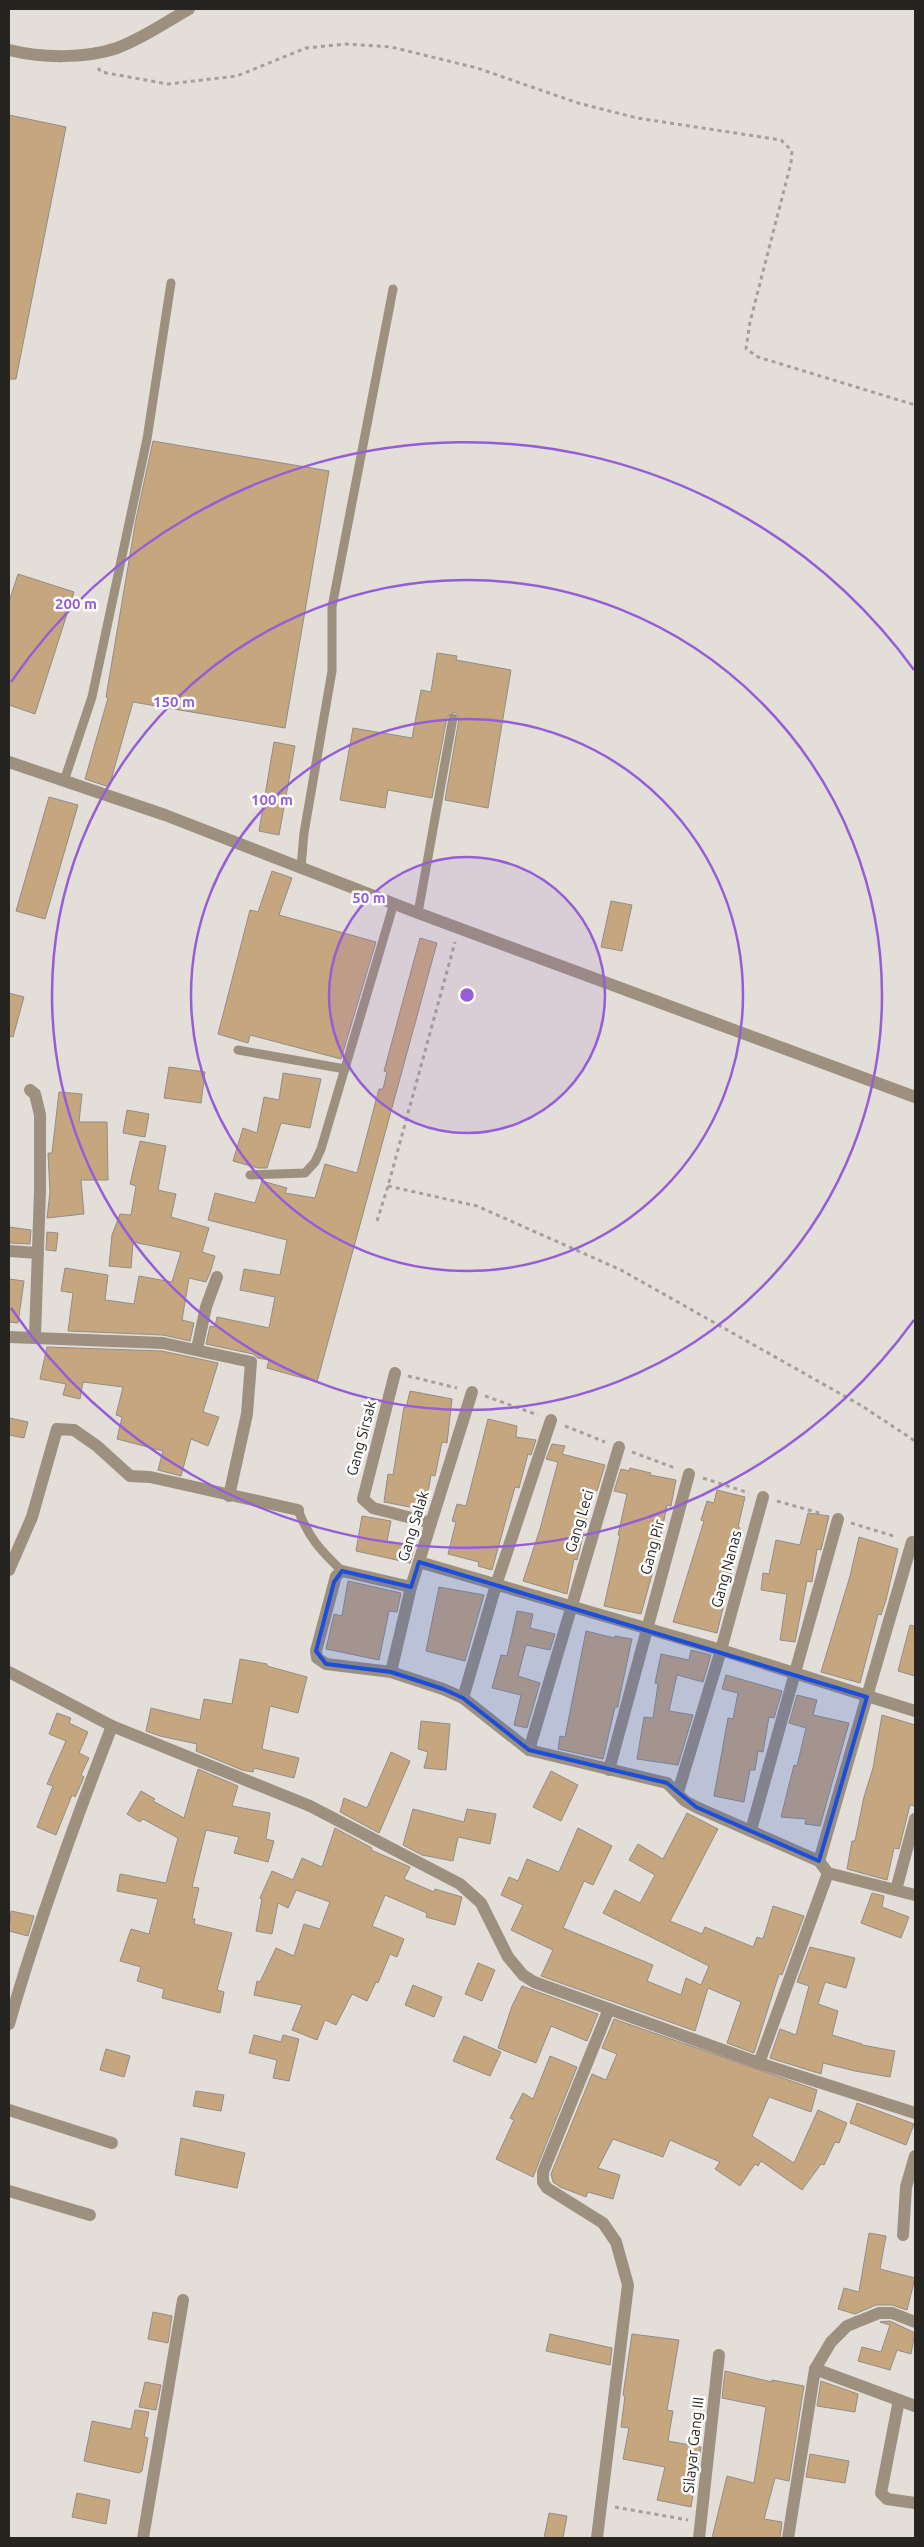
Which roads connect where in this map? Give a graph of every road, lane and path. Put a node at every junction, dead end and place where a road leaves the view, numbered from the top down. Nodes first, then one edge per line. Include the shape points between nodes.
1 (189, 9) edge
2 (9, 50) edge
3 (86, 54) junction
4 (171, 283) dead end
5 (392, 289) dead end
6 (915, 405) edge
7 (453, 718) dead end
8 (9, 762) edge
9 (64, 780) junction
10 (301, 867) junction
11 (394, 903) junction
12 (418, 913) junction
13 (459, 927) junction
14 (238, 1050) dead end
15 (345, 1069) junction
16 (30, 1090) dead end
17 (915, 1097) edge
18 (250, 1174) dead end
19 (388, 1186) junction
20 (377, 1221) dead end
21 (9, 1251) edge
22 (38, 1253) junction
23 (218, 1276) dead end
24 (35, 1336) junction
25 (9, 1337) edge
26 (198, 1349) junction
27 (395, 1373) dead end
28 (472, 1392) dead end
29 (551, 1420) dead end
30 (915, 1440) edge
31 (619, 1447) dead end
32 (689, 1474) dead end
33 (229, 1496) junction
34 (763, 1497) dead end
35 (298, 1510) joint
36 (838, 1519) joint
37 (431, 1523) junction
38 (912, 1542) joint
39 (419, 1562) junction
40 (9, 1570) edge
41 (342, 1571) junction
42 (496, 1585) junction
43 (410, 1586) junction
44 (570, 1605) junction
45 (646, 1629) junction
46 (721, 1650) junction
47 (9, 1672) edge
48 (391, 1672) junction
49 (795, 1674) junction
50 (464, 1698) junction
51 (867, 1698) junction
52 (915, 1711) edge
53 (112, 1726) junction
54 (529, 1750) junction
55 (609, 1770) junction
56 (678, 1792) junction
57 (915, 1819) edge
58 (751, 1830) junction
59 (818, 1861) junction
60 (828, 1873) junction
61 (896, 1890) junction
62 (915, 1895) edge
63 (609, 2009) junction
64 (9, 2024) edge
65 (759, 2063) junction
66 (9, 2110) edge
67 (915, 2113) edge
68 (112, 2143) dead end
69 (915, 2156) edge
70 (9, 2191) edge
71 (90, 2215) dead end
72 (904, 2235) dead end
73 (183, 2300) dead end
74 (915, 2322) edge
75 (719, 2355) dead end
76 (815, 2369) junction
77 (900, 2400) junction
78 (915, 2406) edge
79 (915, 2503) edge
80 (600, 2504) junction
81 (701, 2521) junction
82 (143, 2538) edge
83 (596, 2538) edge
84 (699, 2538) edge
85 (788, 2538) edge

1 - 3 street via 117,48
2 - 3 street via 26,54
3 - 6 path via 101,72 168,84 237,76 306,48 346,44 391,47 477,68 578,103 638,118 781,140 792,151 791,163 746,349 758,357
4 - 9 lane via 147,439 96,678
5 - 10 lane via 332,607 332,671
7 - 12 lane
8 - 9 street
9 - 10 street
10 - 11 street
11 - 12 street
11 - 15 lane
12 - 13 street
13 - 17 street
13 - 19 path
14 - 15 lane
15 - 18 lane via 315,1162 305,1173
16 - 22 street via 35,1094 40,1115
19 - 20 path
19 - 30 path via 477,1206 621,1270 862,1406
21 - 22 street
22 - 24 street
23 - 26 street via 206,1307
24 - 25 street
24 - 26 street via 163,1343
26 - 33 street via 251,1362 247,1414
27 - 37 street, Gang Sirsak via 363,1499 373,1508
28 - 37 street, Gang Salak
29 - 42 street
31 - 44 street, Gang Leci
32 - 45 street, Gang Pir
33 - 35 street
33 - 40 street via 150,1477 130,1476 74,1430 57,1429 32,1517
34 - 46 street, Gang Nanas
35 - 41 lane via 307,1533
36 - 38 path
36 - 49 street
37 - 39 street, Gang Salak
38 - 51 street
39 - 42 street
39 - 43 street, Gang Salak
41 - 43 street
41 - 48 street via 334,1582 316,1651 317,1658 326,1664
42 - 44 street
42 - 50 street
43 - 48 street, Gang Salak
44 - 45 street
44 - 54 street, Gang Leci
45 - 46 street
45 - 55 street, Gang Pir
46 - 49 street
46 - 56 street, Gang Nanas
47 - 53 street
48 - 50 street via 416,1678
49 - 51 street
49 - 58 street
50 - 54 street
51 - 52 street
51 - 59 street
53 - 63 street via 310,1806 460,1884 481,1903 508,1958 523,1975
53 - 64 street via 66,1844
54 - 55 street
55 - 56 street via 667,1782
56 - 58 street via 696,1807
57 - 61 street
58 - 59 street
59 - 60 street
60 - 61 street
60 - 65 street
61 - 62 street
63 - 65 street
63 - 80 street via 543,2172 547,2188 603,2223 616,2242 628,2285
65 - 67 street
66 - 68 street
69 - 72 street via 906,2187
70 - 71 street
73 - 82 street
74 - 76 street via 892,2313 879,2314 847,2326 831,2342
75 - 81 street, Silayar Gang III
76 - 77 street
76 - 85 street
77 - 78 street
77 - 79 street via 881,2493 887,2499
80 - 81 path
80 - 83 street
81 - 84 street, Silayar Gang III

